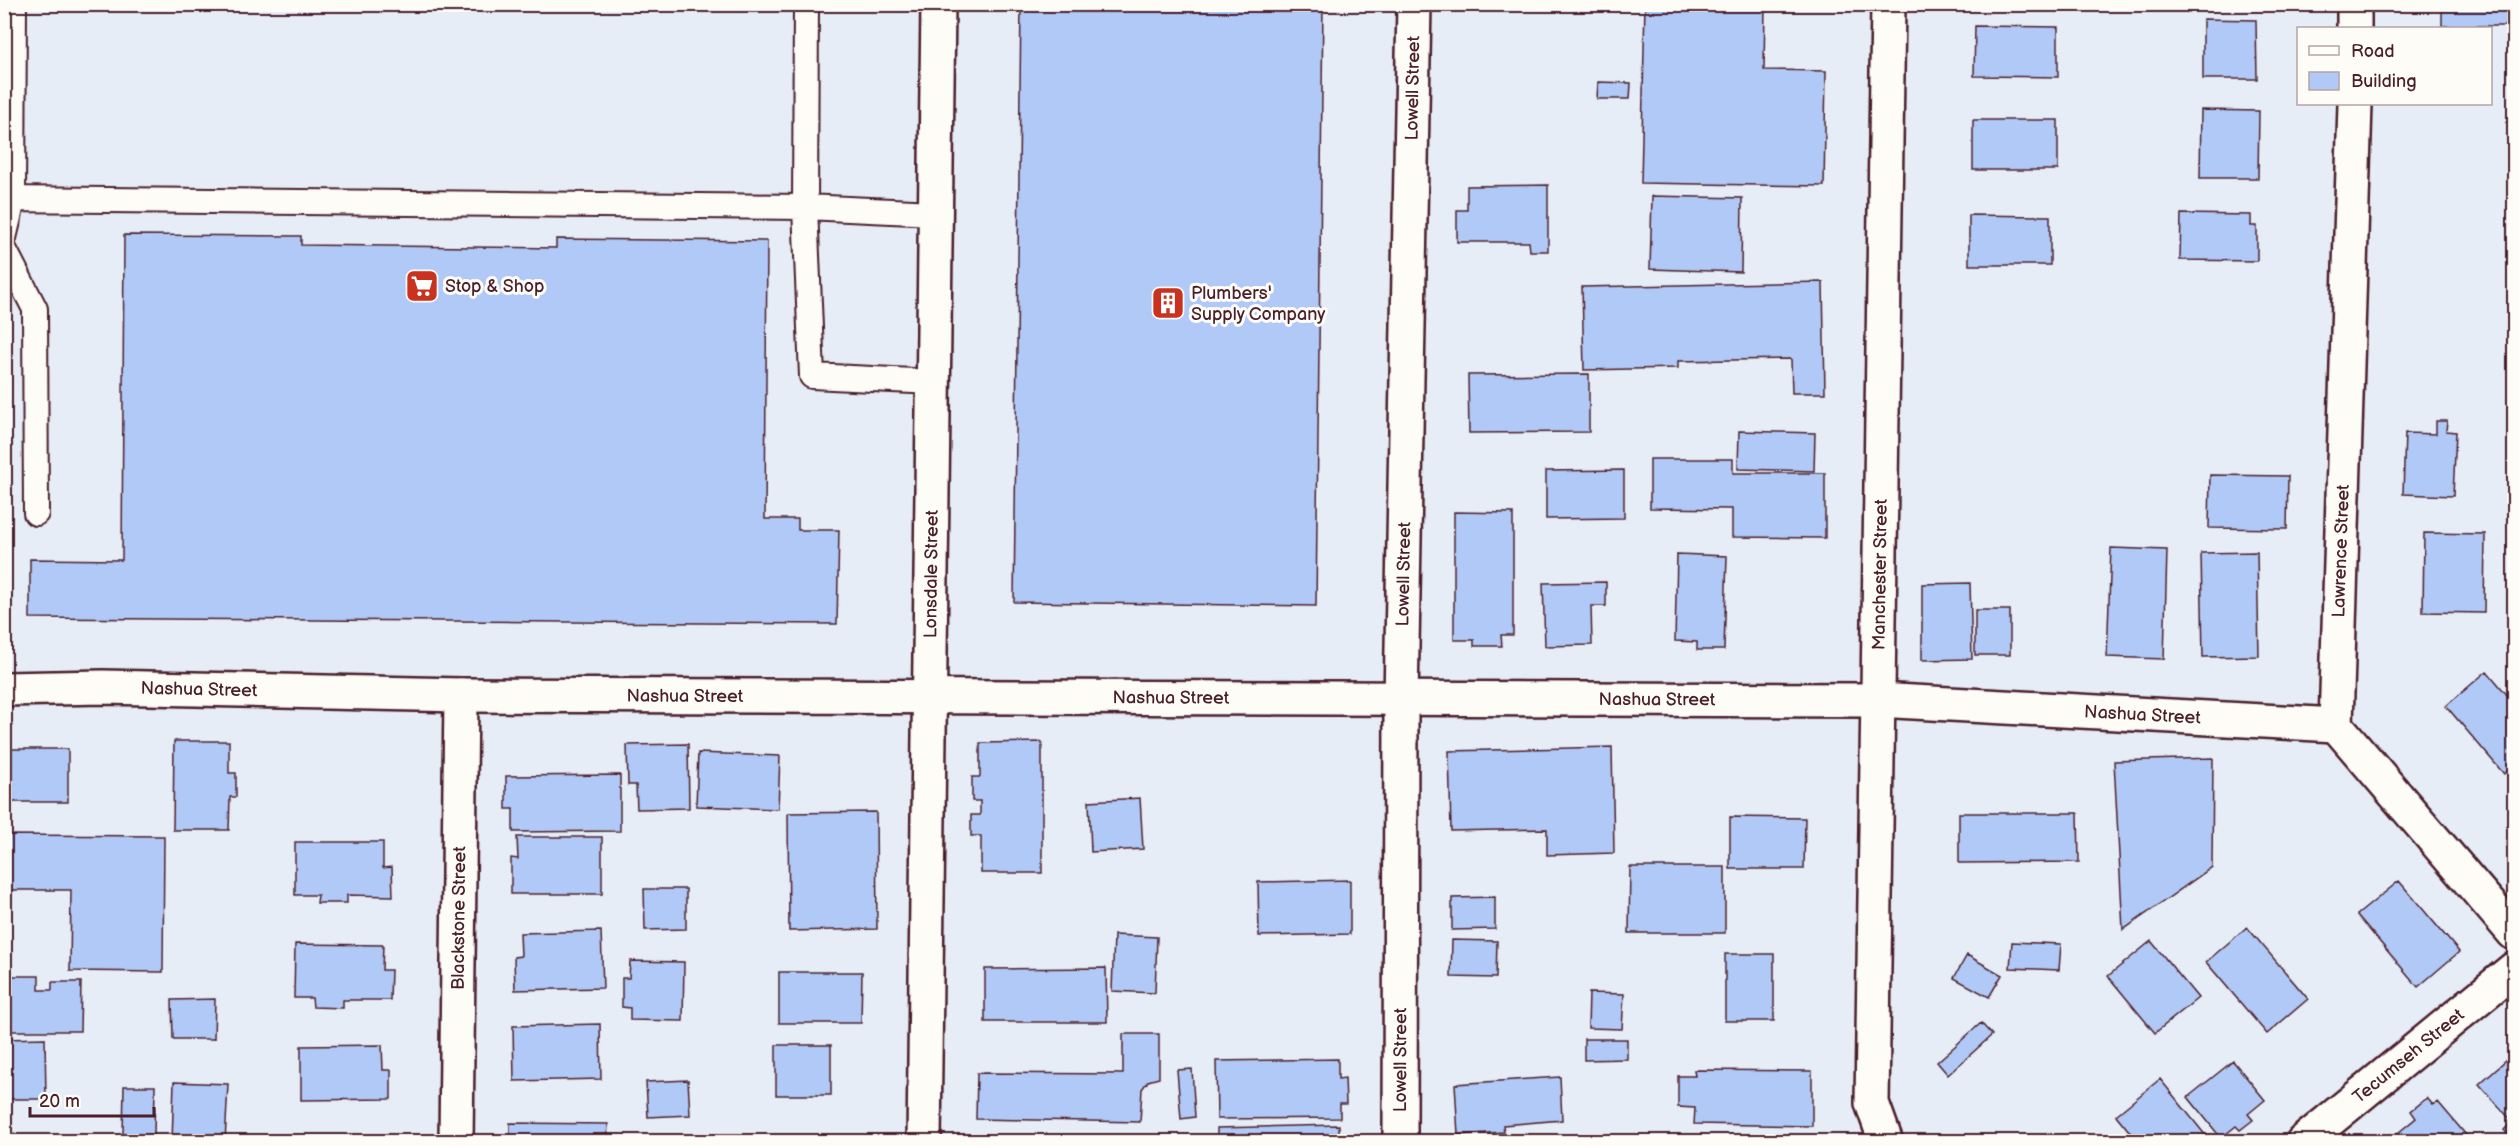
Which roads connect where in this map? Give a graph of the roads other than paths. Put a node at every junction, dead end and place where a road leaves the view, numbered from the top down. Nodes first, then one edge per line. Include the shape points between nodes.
1 (14, 4) edge
2 (806, 4) edge
3 (938, 4) edge
4 (1414, 4) edge
5 (1888, 4) edge
6 (2354, 4) edge
7 (2355, 27) edge
8 (2355, 105) edge
9 (9, 200) edge
10 (805, 207) junction
11 (935, 213) junction
12 (4, 238) edge
13 (4, 249) edge
14 (933, 382) junction
15 (36, 513) dead end
16 (4, 689) edge
17 (460, 695) junction
18 (929, 698) junction
19 (1401, 699) junction
20 (1877, 700) junction
21 (2336, 725) junction
22 (2514, 933) edge
23 (2514, 969) edge
24 (456, 1142) edge
25 (924, 1142) edge
26 (1400, 1142) edge
27 (1887, 1142) edge
28 (2303, 1142) edge

1 - 9 lane
2 - 10 lane
3 - 11 street, Lonsdale Street
4 - 19 street, Lowell Street
5 - 20 street, Manchester Street
6 - 7 street
8 - 21 street, Lawrence Street
9 - 10 lane
9 - 12 lane
10 - 11 lane
10 - 14 lane via 812,376
11 - 14 street, Lonsdale Street
13 - 15 lane via 36,309
14 - 18 street, Lonsdale Street
16 - 17 street, Nashua Street via 103,687
17 - 18 street, Nashua Street
17 - 24 street, Blackstone Street
18 - 19 street, Nashua Street
18 - 25 street, Lonsdale Street
19 - 20 street, Nashua Street
19 - 26 street, Lowell Street
20 - 21 street, Nashua Street
20 - 27 street, Manchester Street via 1872,1103
21 - 22 street
23 - 28 street, Tecumseh Street

